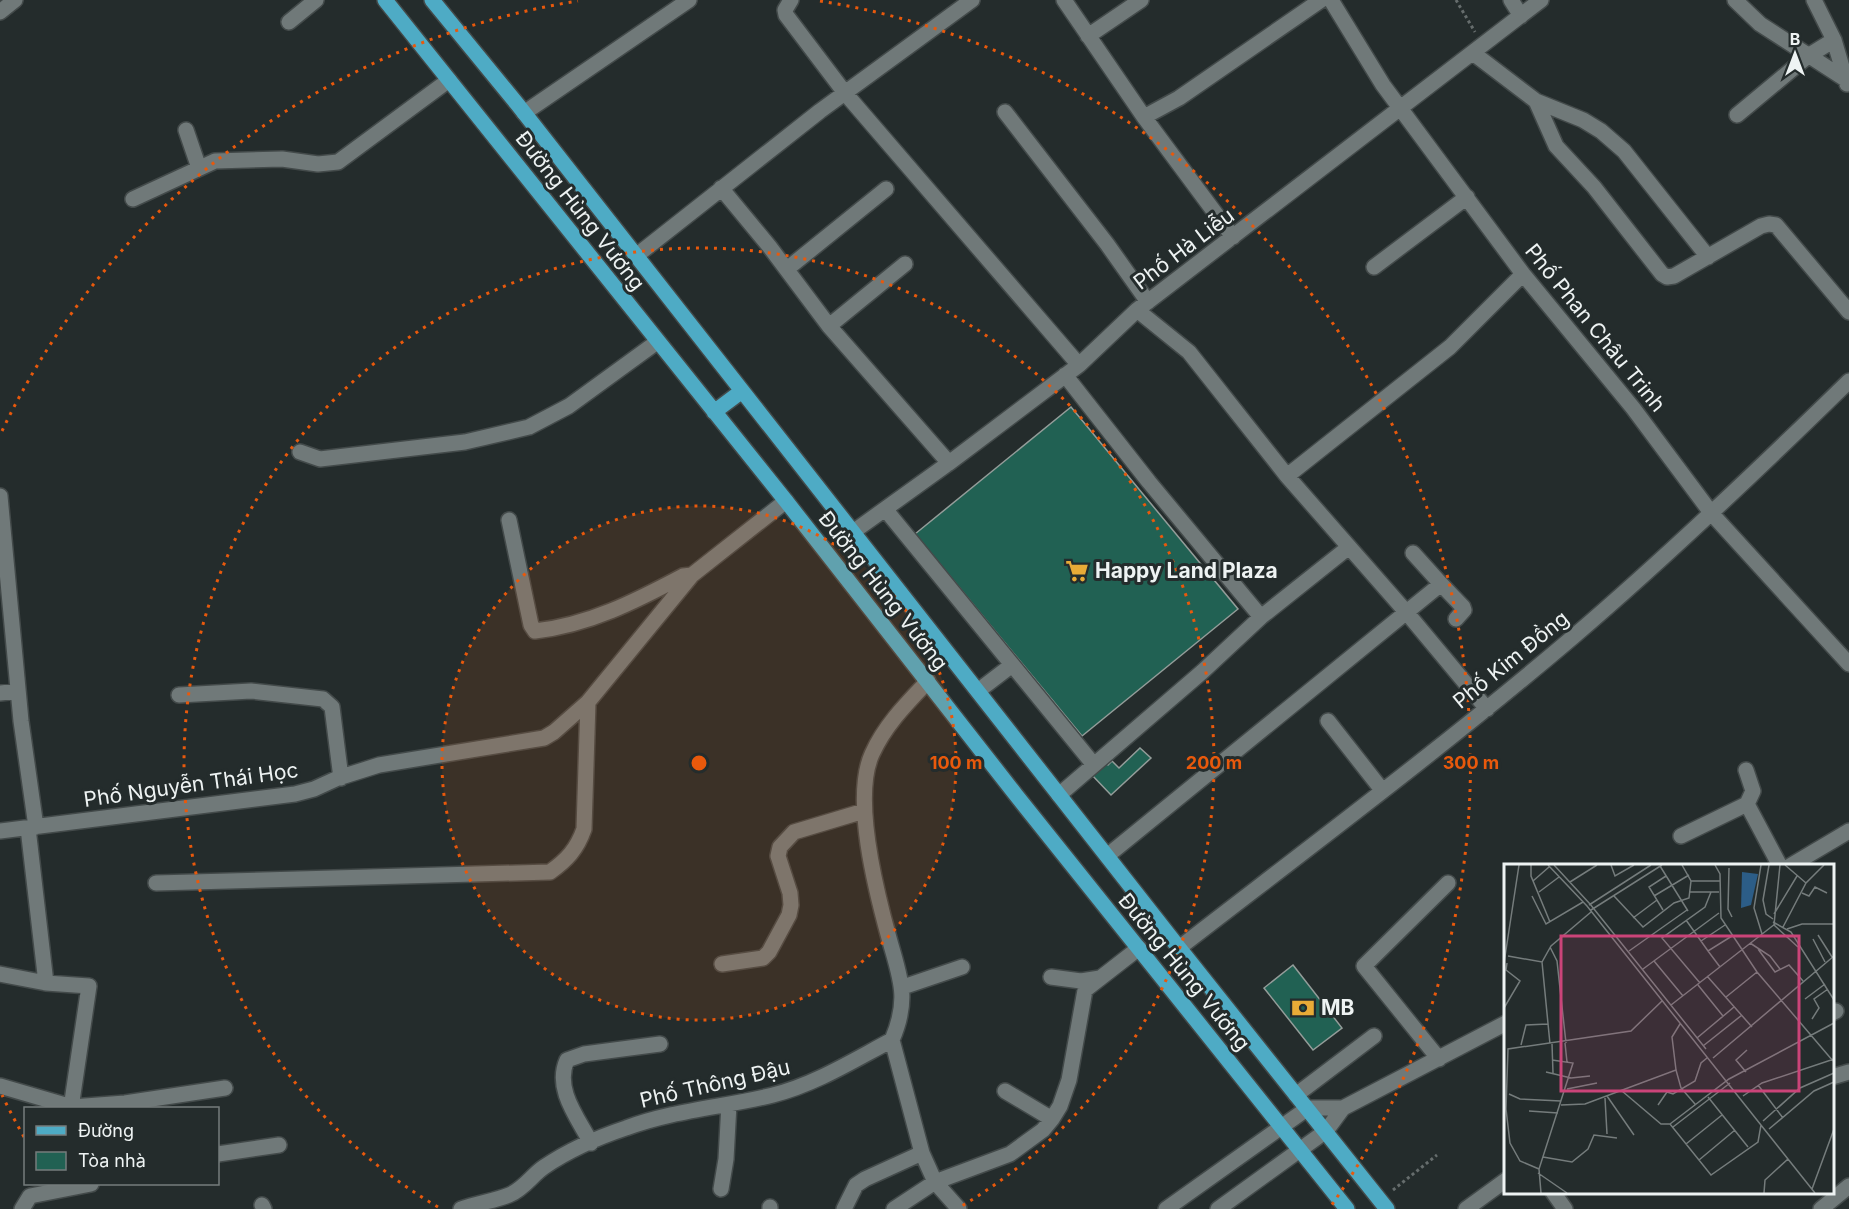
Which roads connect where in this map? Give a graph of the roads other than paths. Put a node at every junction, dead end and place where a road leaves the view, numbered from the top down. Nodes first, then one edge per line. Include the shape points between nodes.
1 (15, 0) edge
2 (316, 0) edge
3 (385, 0) edge
4 (432, 0) edge
5 (689, 0) edge
6 (791, 0) edge
7 (972, 0) edge
8 (1064, 0) edge
9 (1141, 0) edge
10 (1321, 0) edge
11 (1331, 0) edge
12 (1511, 0) edge
13 (1541, 0) edge
14 (1735, 0) edge
15 (1814, 0) edge
16 (0, 12) edge
17 (1521, 16) junction
18 (289, 22) dead end
19 (1088, 36) junction
20 (1834, 39) junction
21 (1478, 49) junction
22 (1808, 56) junction
23 (449, 80) junction
24 (1847, 83) edge
25 (846, 93) junction
26 (1536, 101) junction
27 (1401, 109) junction
28 (1005, 112) dead end
29 (524, 113) junction
30 (1737, 115) dead end
31 (1144, 117) junction
32 (186, 130) dead end
33 (199, 168) junction
34 (721, 188) junction
35 (886, 189) dead end
36 (1467, 197) junction
37 (133, 199) dead end
38 (1233, 237) junction
39 (636, 256) junction
40 (1708, 257) junction
41 (905, 264) dead end
42 (1374, 267) dead end
43 (787, 269) junction
44 (1523, 274) junction
45 (1143, 306) junction
46 (1849, 312) edge
47 (829, 326) junction
48 (657, 342) junction
49 (1079, 365) junction
50 (1065, 375) junction
51 (1849, 381) edge
52 (742, 391) junction
53 (714, 412) junction
54 (300, 452) dead end
55 (949, 463) junction
56 (1287, 476) junction
57 (0, 496) edge
58 (786, 501) junction
59 (885, 508) junction
60 (1712, 514) junction
61 (509, 520) dead end
62 (853, 532) junction
63 (2, 533) edge
64 (1349, 547) junction
65 (1413, 553) dead end
66 (692, 576) junction
67 (1441, 584) junction
68 (1407, 613) junction
69 (1262, 617) junction
70 (1456, 619) dead end
71 (1849, 664) edge
72 (1012, 665) junction
73 (928, 681) junction
74 (18, 691) junction
75 (978, 692) junction
76 (0, 693) edge
77 (179, 695) dead end
78 (588, 702) junction
79 (1487, 709) junction
80 (1328, 721) dead end
81 (1094, 765) junction
82 (1746, 770) dead end
83 (341, 777) junction
84 (1382, 790) junction
85 (1059, 795) junction
86 (1747, 804) junction
87 (864, 811) junction
88 (32, 828) junction
89 (0, 831) edge
90 (1849, 831) edge
91 (1681, 836) dead end
92 (1107, 856) junction
93 (1779, 864) edge
94 (1793, 864) edge
95 (156, 883) dead end
96 (1448, 883) dead end
97 (1139, 948) junction
98 (1179, 948) junction
99 (722, 964) dead end
100 (962, 967) dead end
101 (0, 974) edge
102 (1051, 977) dead end
103 (1103, 977) junction
104 (46, 983) junction
105 (903, 987) junction
106 (1504, 1024) edge
107 (1374, 1036) dead end
108 (892, 1040) junction
109 (660, 1044) dead end
110 (1439, 1059) junction
111 (1849, 1072) edge
112 (1834, 1077) edge
113 (0, 1086) edge
114 (225, 1088) dead end
115 (1005, 1091) dead end
116 (1296, 1095) junction
117 (729, 1104) junction
118 (69, 1107) edge
119 (72, 1107) edge
120 (85, 1107) edge
121 (1308, 1108) junction
122 (1343, 1108) junction
123 (1052, 1119) junction
124 (1280, 1126) junction
125 (1326, 1131) junction
126 (591, 1143) junction
127 (279, 1145) dead end
128 (1300, 1150) junction
129 (922, 1153) junction
130 (219, 1155) edge
131 (1504, 1181) edge
132 (935, 1182) junction
133 (80, 1185) edge
134 (1849, 1186) edge
135 (46, 1188) edge
136 (721, 1189) dead end
137 (1554, 1194) edge
138 (1383, 1205) edge
139 (469, 1208) edge
140 (22, 1209) edge
141 (844, 1209) edge
142 (894, 1209) edge
143 (959, 1209) edge
144 (1166, 1209) edge
145 (1218, 1209) edge
146 (1347, 1209) edge
147 (1466, 1209) edge
148 (1565, 1209) edge
149 (1821, 1209) edge

1 - 16 street
2 - 18 street
3 - 23 main road, Đường Hùng Vương
4 - 29 main road, Đường Hùng Vương
5 - 29 street
6 - 25 street via 786,15
7 - 25 street
8 - 19 street
9 - 19 street
10 - 31 street via 1179,98
11 - 27 street, Phố Phan Châu Trinh
12 - 17 street
13 - 17 street, Phố Hà Liễu
14 - 22 street via 1760,24
15 - 20 street
17 - 21 street, Phố Hà Liễu
19 - 31 street
20 - 22 street
20 - 24 street
21 - 26 street
21 - 27 street, Phố Hà Liễu
22 - 24 street
22 - 30 street
23 - 33 street via 338,162 238,160 215,161
23 - 48 main road, Đường Hùng Vương
25 - 34 street
25 - 49 street
26 - 40 street via 1583,120 1624,151
26 - 40 street via 1556,146 1594,187 1662,274 1674,276
27 - 36 street, Phố Phan Châu Trinh
27 - 38 street, Phố Hà Liễu
28 - 45 street via 1107,244
29 - 39 main road, Đường Hùng Vương
31 - 38 street
32 - 33 street
33 - 37 street
34 - 39 street
34 - 43 street
35 - 43 street
36 - 42 street
36 - 44 street, Phố Phan Châu Trinh
38 - 45 street, Phố Hà Liễu
39 - 52 main road, Đường Hùng Vương
40 - 46 street via 1761,226 1776,225
41 - 47 street
43 - 47 street
44 - 56 street via 1450,347
44 - 60 street, Phố Phan Châu Trinh via 1633,408
45 - 49 street, Phố Hà Liễu
45 - 56 street via 1189,352
47 - 55 street
48 - 53 main road, Đường Hùng Vương
48 - 54 street via 569,406 529,427 465,442 320,459
49 - 50 street, Phố Hà Liễu
50 - 55 street, Phố Hà Liễu
50 - 69 street
51 - 60 street, Phố Kim Đồng
52 - 53 main road
52 - 62 main road, Đường Hùng Vương
53 - 58 main road, Đường Hùng Vương
55 - 59 street, Phố Hà Liễu
56 - 64 street
57 - 63 street
58 - 66 street, Phố Nguyễn Thái Học
58 - 73 main road, Đường Hùng Vương
59 - 62 street, Phố Hà Liễu
59 - 72 street
60 - 71 street, Phố Phan Châu Trinh
60 - 79 street, Phố Kim Đồng
61 - 66 street via 535,631 562,628 627,605 683,576
62 - 75 main road, Đường Hùng Vương
63 - 74 street
64 - 68 street
64 - 69 street
65 - 67 street
66 - 78 street, Phố Nguyễn Thái Học
67 - 68 street
67 - 70 street via 1463,607
68 - 79 street
68 - 92 street
69 - 81 street
72 - 75 street
72 - 81 street
73 - 87 street via 886,729 872,754 864,783
73 - 97 main road, Đường Hùng Vương
74 - 76 street
74 - 88 street
75 - 85 main road, Đường Hùng Vương
77 - 83 street via 251,691 323,699 332,707
78 - 83 street, Phố Nguyễn Thái Học via 543,738 379,765
78 - 95 street via 584,828 572,853 550,872
79 - 84 street, Phố Kim Đồng
80 - 84 street
81 - 85 street
82 - 86 street via 1753,791
83 - 88 street, Phố Nguyễn Thái Học via 295,794
84 - 98 street, Phố Kim Đồng
85 - 92 main road, Đường Hùng Vương
86 - 91 street
86 - 93 street
87 - 99 street via 794,832 780,847 778,856 790,893 789,915 763,958
87 - 105 street via 877,886
88 - 89 street, Phố Nguyễn Thái Học
88 - 104 street
90 - 94 street
92 - 98 main road, Đường Hùng Vương
96 - 110 street via 1364,966
97 - 103 street
97 - 124 main road, Đường Hùng Vương
98 - 116 main road, Đường Hùng Vương
100 - 105 street
101 - 104 street
102 - 103 street via 1081,981
103 - 123 street via 1085,990 1069,1080
104 - 119 street via 89,986
105 - 108 street via 902,1013
106 - 110 street
107 - 116 street
108 - 117 street, Phố Thông Đậu via 804,1085
108 - 129 street
109 - 126 street via 584,1054 567,1060 563,1069 565,1094
110 - 122 street
111 - 112 street
113 - 118 street
114 - 120 street
115 - 123 street
116 - 121 main road, Đường Hùng Vương
117 - 126 street, Phố Thông Đậu via 629,1126
117 - 136 street
121 - 122 street
121 - 124 street
121 - 125 main road, Đường Hùng Vương
122 - 125 street
123 - 132 street via 1010,1155
124 - 128 main road, Đường Hùng Vương
124 - 144 street
125 - 128 street
125 - 138 main road, Đường Hùng Vương
126 - 139 street, Phố Thông Đậu via 546,1165 510,1195
127 - 130 street
128 - 145 street
128 - 146 main road, Đường Hùng Vương
129 - 132 street
129 - 141 street via 856,1185
131 - 147 street
132 - 142 street
132 - 143 street
133 - 135 street
134 - 149 street
135 - 140 street via 30,1196
137 - 148 street

